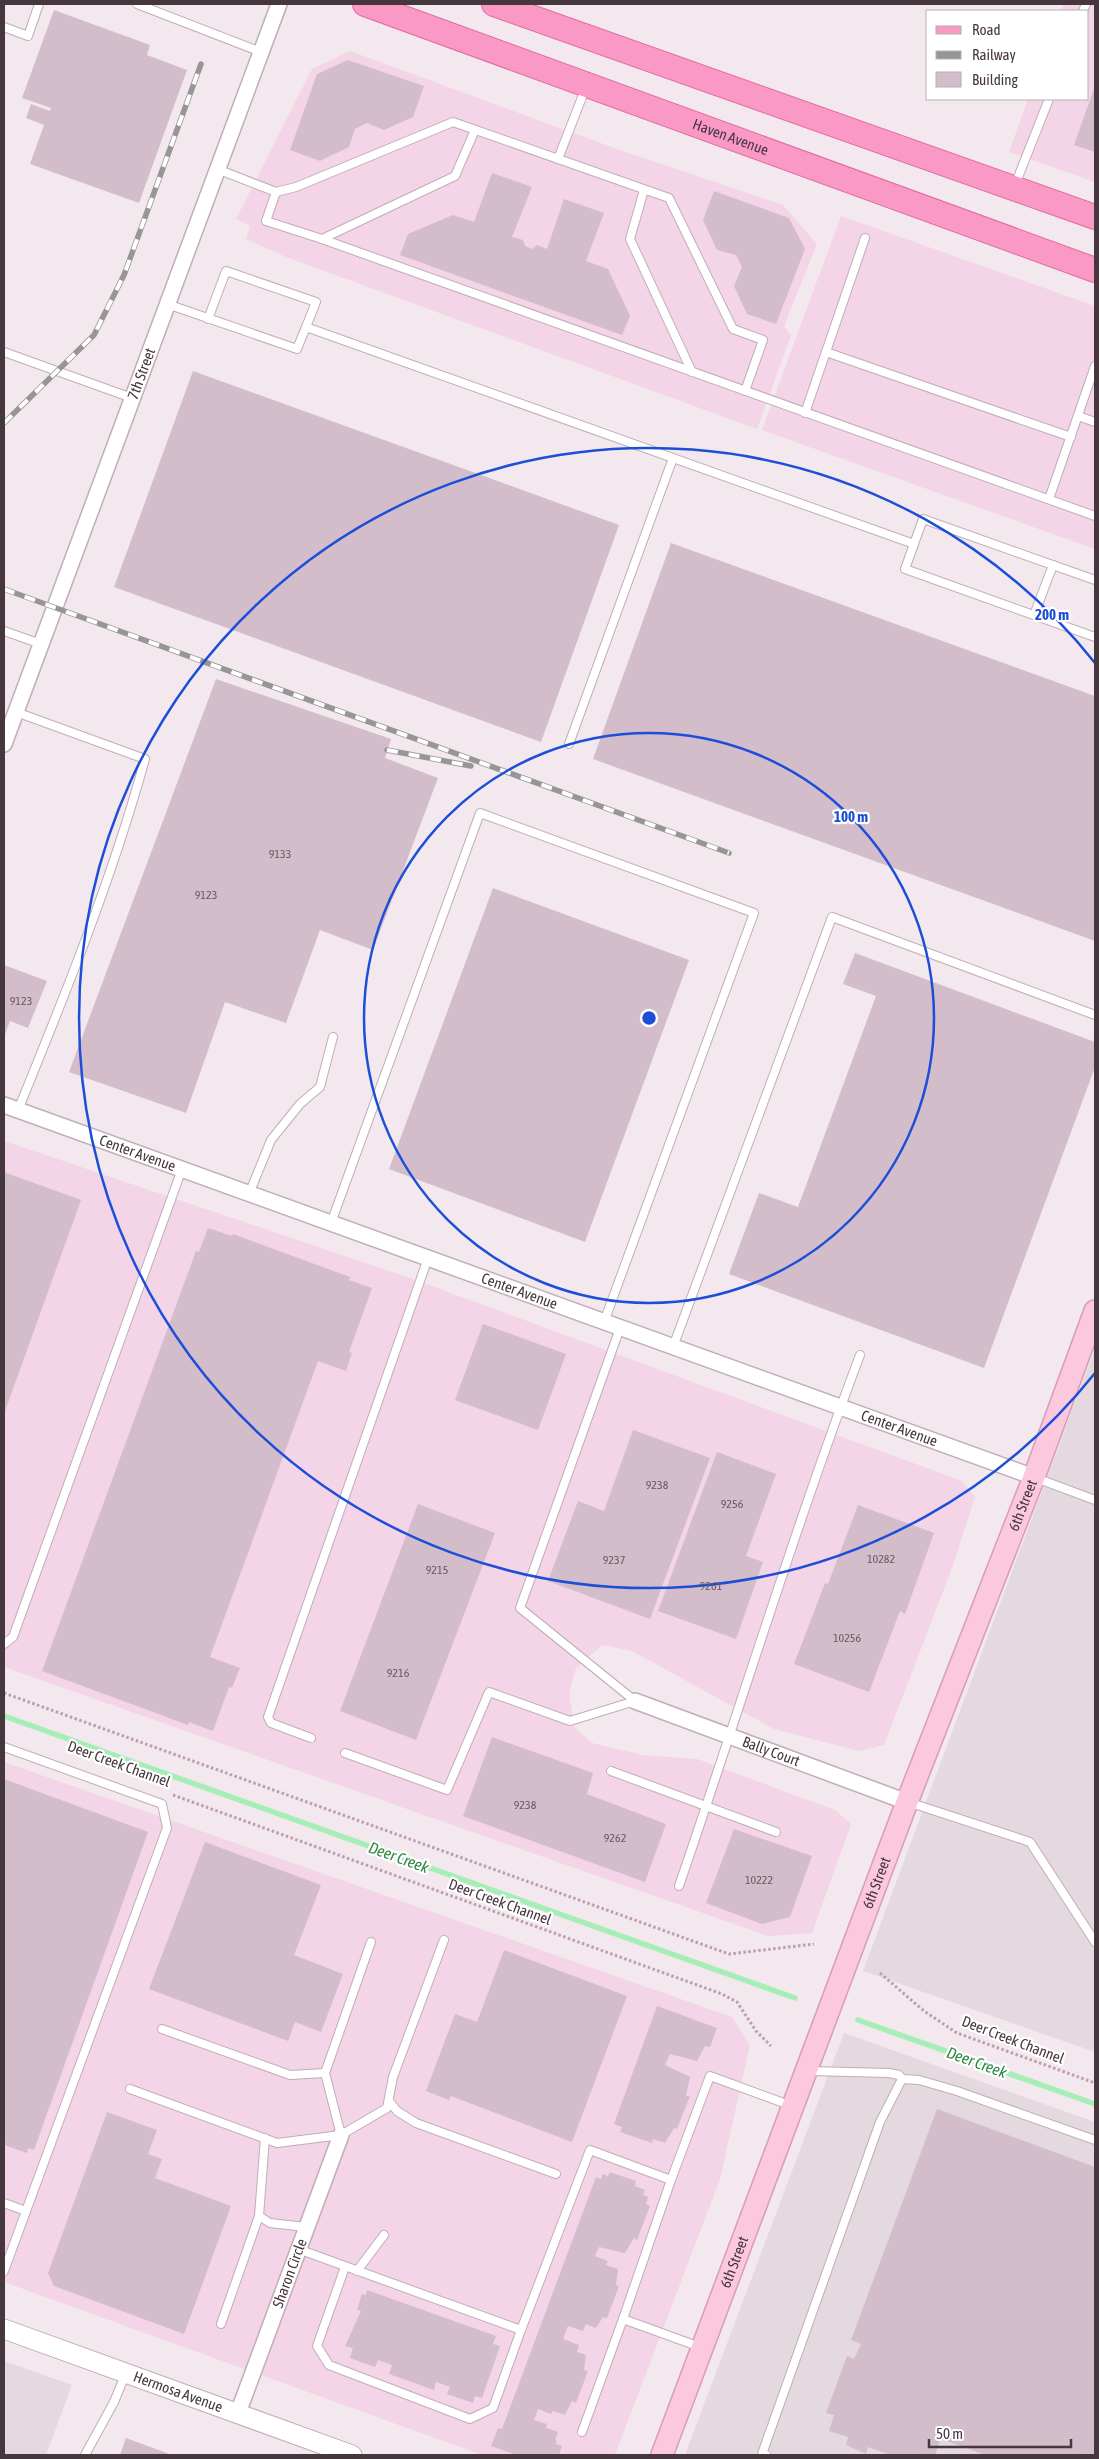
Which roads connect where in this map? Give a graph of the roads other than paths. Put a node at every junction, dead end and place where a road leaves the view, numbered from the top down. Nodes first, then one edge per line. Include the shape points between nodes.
1 (38, 4) edge
2 (137, 4) edge
3 (279, 4) edge
4 (365, 4) edge
5 (494, 4) edge
6 (4, 27) edge
7 (261, 52) junction
8 (587, 85) junction
9 (1049, 100) edge
10 (475, 130) junction
11 (558, 159) junction
12 (217, 169) junction
13 (1014, 188) junction
14 (644, 190) junction
15 (276, 192) junction
16 (1095, 216) edge
17 (865, 238) dead end
18 (322, 239) junction
19 (1095, 270) edge
20 (167, 304) junction
21 (208, 319) junction
22 (306, 327) junction
23 (4, 352) edge
24 (826, 352) junction
25 (1095, 366) edge
26 (692, 372) junction
27 (744, 392) junction
28 (132, 398) junction
29 (805, 413) junction
30 (1078, 416) junction
31 (1095, 422) edge
32 (1071, 437) junction
33 (673, 458) junction
34 (1049, 499) junction
35 (1095, 516) edge
36 (914, 544) junction
37 (1053, 565) junction
38 (1095, 580) edge
39 (1034, 615) junction
40 (4, 631) edge
41 (1095, 637) edge
42 (41, 644) junction
43 (16, 712) junction
44 (4, 744) edge
45 (569, 744) dead end
46 (1095, 1015) edge
47 (333, 1038) dead end
48 (11, 1108) edge
49 (182, 1170) junction
50 (249, 1194) junction
51 (331, 1223) junction
52 (428, 1258) junction
53 (1095, 1311) edge
54 (604, 1322) junction
55 (620, 1328) junction
56 (673, 1347) junction
57 (860, 1355) dead end
58 (840, 1408) junction
59 (1034, 1477) junction
60 (1095, 1500) edge
61 (4, 1644) edge
62 (635, 1701) junction
63 (730, 1736) junction
64 (311, 1738) dead end
65 (4, 1747) edge
66 (345, 1753) dead end
67 (612, 1771) dead end
68 (908, 1802) junction
69 (706, 1806) junction
70 (776, 1832) dead end
71 (679, 1886) dead end
72 (444, 1940) dead end
73 (371, 1942) dead end
74 (1095, 1942) edge
75 (162, 2029) dead end
76 (808, 2071) junction
77 (325, 2073) junction
78 (902, 2079) junction
79 (130, 2089) dead end
80 (388, 2101) junction
81 (795, 2106) junction
82 (341, 2135) junction
83 (265, 2138) junction
84 (1095, 2140) edge
85 (556, 2174) dead end
86 (671, 2180) junction
87 (4, 2203) edge
88 (26, 2211) junction
89 (259, 2216) junction
90 (306, 2228) junction
91 (384, 2235) dead end
92 (298, 2249) junction
93 (345, 2267) junction
94 (4, 2271) edge
95 (357, 2272) junction
96 (623, 2319) junction
97 (221, 2324) dead end
98 (4, 2329) edge
99 (521, 2330) junction
100 (703, 2348) junction
101 (126, 2373) junction
102 (238, 2413) junction
103 (582, 2432) dead end
104 (85, 2455) edge
105 (352, 2455) edge
106 (662, 2455) edge
107 (763, 2455) edge

1 - 6 lane via 28,36
2 - 7 lane
3 - 7 street, 7th Street
4 - 8 main road, Haven Avenue
5 - 13 main road
7 - 12 street, 7th Street
8 - 11 lane
8 - 19 main road, Haven Avenue
9 - 13 lane
10 - 11 lane
10 - 15 lane via 453,122 296,187
10 - 18 lane via 455,176
11 - 14 lane
12 - 15 lane
12 - 20 street, 7th Street
13 - 16 main road
14 - 26 lane via 630,239
14 - 27 lane via 668,198 733,329 763,340
15 - 18 lane via 266,221
17 - 24 lane
18 - 26 lane
20 - 21 lane
20 - 28 street, 7th Street
21 - 22 lane via 297,350
21 - 22 lane via 226,271 316,302
22 - 33 lane
23 - 28 lane
24 - 29 lane
24 - 32 lane
25 - 30 lane
26 - 27 lane
27 - 29 lane
28 - 42 street, 7th Street
29 - 34 lane
30 - 31 lane
30 - 32 lane
32 - 34 lane
33 - 36 lane
33 - 45 lane
34 - 35 lane
36 - 37 lane via 924,519
36 - 39 lane via 905,569
37 - 38 lane
37 - 39 lane
39 - 41 lane
40 - 42 lane
42 - 43 street, 7th Street
43 - 44 street, 7th Street
43 - 48 lane via 145,759 122,836 60,1007
46 - 56 lane via 832,917
47 - 50 lane via 320,1087 300,1104 271,1140
48 - 49 street, Center Avenue
49 - 50 street, Center Avenue
49 - 61 lane via 14,1637
50 - 51 street, Center Avenue
51 - 52 street, Center Avenue
51 - 54 lane via 480,814 754,913
52 - 54 street, Center Avenue
52 - 64 lane via 268,1717 271,1723
53 - 59 main road, 6th Street
54 - 55 street, Center Avenue
55 - 56 street, Center Avenue
55 - 62 lane via 520,1608
56 - 58 street, Center Avenue
57 - 58 lane
58 - 59 street, Center Avenue
58 - 63 lane via 782,1572
59 - 60 lane
59 - 68 main road, 6th Street
62 - 63 street, Bally Court
62 - 66 lane via 570,1721 488,1692 447,1790
63 - 68 street, Bally Court
63 - 69 lane
65 - 88 lane via 162,1804 167,1828
67 - 69 lane
68 - 74 lane via 1030,1842
68 - 76 main road, 6th Street
69 - 70 lane
69 - 71 lane
72 - 80 lane via 393,2077
73 - 77 lane
75 - 77 lane via 290,2074
76 - 78 lane via 889,2073
76 - 81 main road, 6th Street
77 - 82 lane
78 - 84 lane via 919,2080 957,2091
78 - 107 lane via 880,2122
79 - 83 lane
80 - 82 lane via 388,2108
80 - 85 lane via 416,2123
81 - 86 lane via 710,2076
81 - 100 main road, 6th Street
82 - 83 lane via 277,2142
82 - 90 street, Sharon Circle
83 - 89 lane
86 - 96 lane
86 - 99 lane via 590,2150
87 - 88 lane
88 - 94 lane
89 - 90 lane via 270,2223
89 - 97 lane
90 - 92 street, Sharon Circle
91 - 95 lane
92 - 93 lane
92 - 102 street, Sharon Circle
93 - 95 lane
93 - 99 lane via 317,2346 329,2366 470,2419 493,2408
95 - 99 lane
96 - 100 lane
96 - 103 lane
98 - 101 street, Hermosa Avenue
100 - 106 main road, 6th Street
101 - 102 street, Hermosa Avenue
101 - 104 lane
102 - 105 street, Hermosa Avenue

